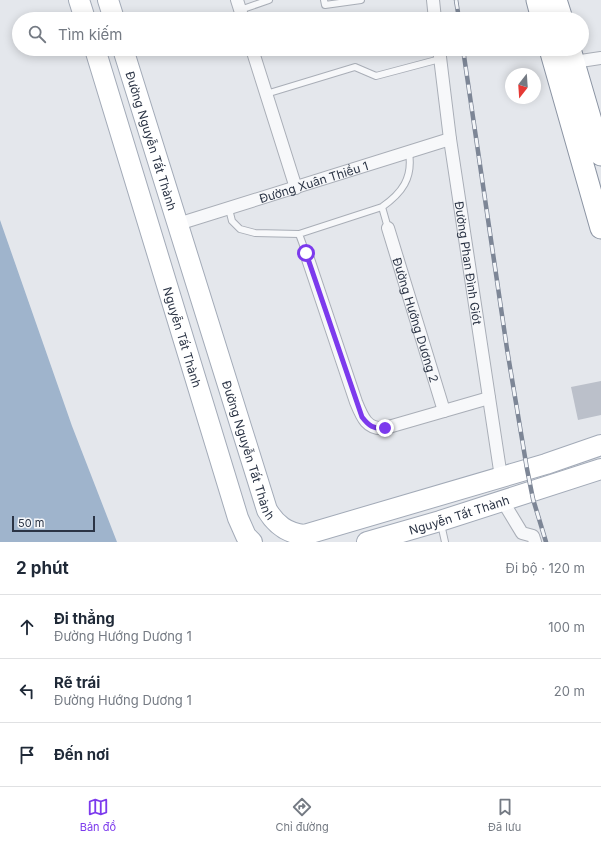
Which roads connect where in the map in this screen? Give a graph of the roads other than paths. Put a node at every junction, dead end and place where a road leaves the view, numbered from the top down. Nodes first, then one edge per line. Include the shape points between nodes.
1 (79, 0) edge
2 (108, 0) edge
3 (269, 0) edge
4 (324, 0) edge
5 (360, 0) edge
6 (433, 0) edge
7 (537, 0) edge
8 (556, 0) edge
9 (240, 10) edge
10 (83, 12) edge
11 (112, 12) edge
12 (434, 12) edge
13 (540, 12) edge
14 (560, 12) edge
15 (96, 56) edge
16 (125, 56) edge
17 (254, 56) edge
18 (433, 56) edge
19 (439, 56) edge
20 (552, 56) edge
21 (572, 56) edge
22 (601, 58) edge
23 (266, 94) junction
24 (450, 139) junction
25 (409, 153) junction
26 (601, 155) edge
27 (296, 188) junction
28 (382, 206) junction
29 (229, 209) junction
30 (178, 224) junction
31 (388, 228) joint
32 (601, 228) edge
33 (149, 232) junction
34 (299, 234) junction
35 (306, 253) joint
36 (489, 398) junction
37 (444, 411) junction
38 (601, 445) edge
39 (601, 469) edge
40 (501, 477) junction
41 (502, 500) junction
42 (440, 521) junction
43 (252, 542) edge
44 (367, 542) edge
45 (445, 542) edge
46 (535, 542) edge

1 - 10 main road
2 - 11 main road
3 - 9 lane
4 - 5 lane via 326,5
6 - 12 street
7 - 13 highway
8 - 14 highway
15 - 33 main road, Nguyễn Tất Thành
16 - 30 main road, Đường Nguyễn Tất Thành
17 - 23 street
18 - 23 lane via 376,76 356,67
19 - 24 street, Đường Phan Đình Giót
20 - 32 highway
21 - 22 street
21 - 26 highway
23 - 27 street
24 - 25 street, Đường Xuân Thiều 1
24 - 36 street, Đường Phan Đình Giót
25 - 27 street, Đường Xuân Thiều 1
25 - 28 lane via 411,166 408,179 393,199
27 - 29 street, Đường Xuân Thiều 1
28 - 31 lane
28 - 34 lane
29 - 30 street, Đường Xuân Thiều 1
29 - 34 lane via 232,221 240,229 255,233
30 - 33 main road
30 - 40 main road, Đường Nguyễn Tất Thành via 267,510 273,520 283,528 293,534 304,535
31 - 37 street, Đường Hướng Dương 2
33 - 43 main road, Nguyễn Tất Thành via 238,518 246,536
34 - 35 lane
35 - 37 street via 356,402 362,417 370,427 385,428
36 - 37 street
36 - 40 street, Đường Phan Đình Giót
38 - 40 main road, Đường Nguyễn Tất Thành
39 - 41 main road, Nguyễn Tất Thành
41 - 42 main road, Nguyễn Tất Thành
41 - 46 street via 522,533 533,536
42 - 44 main road, Nguyễn Tất Thành
42 - 45 lane

